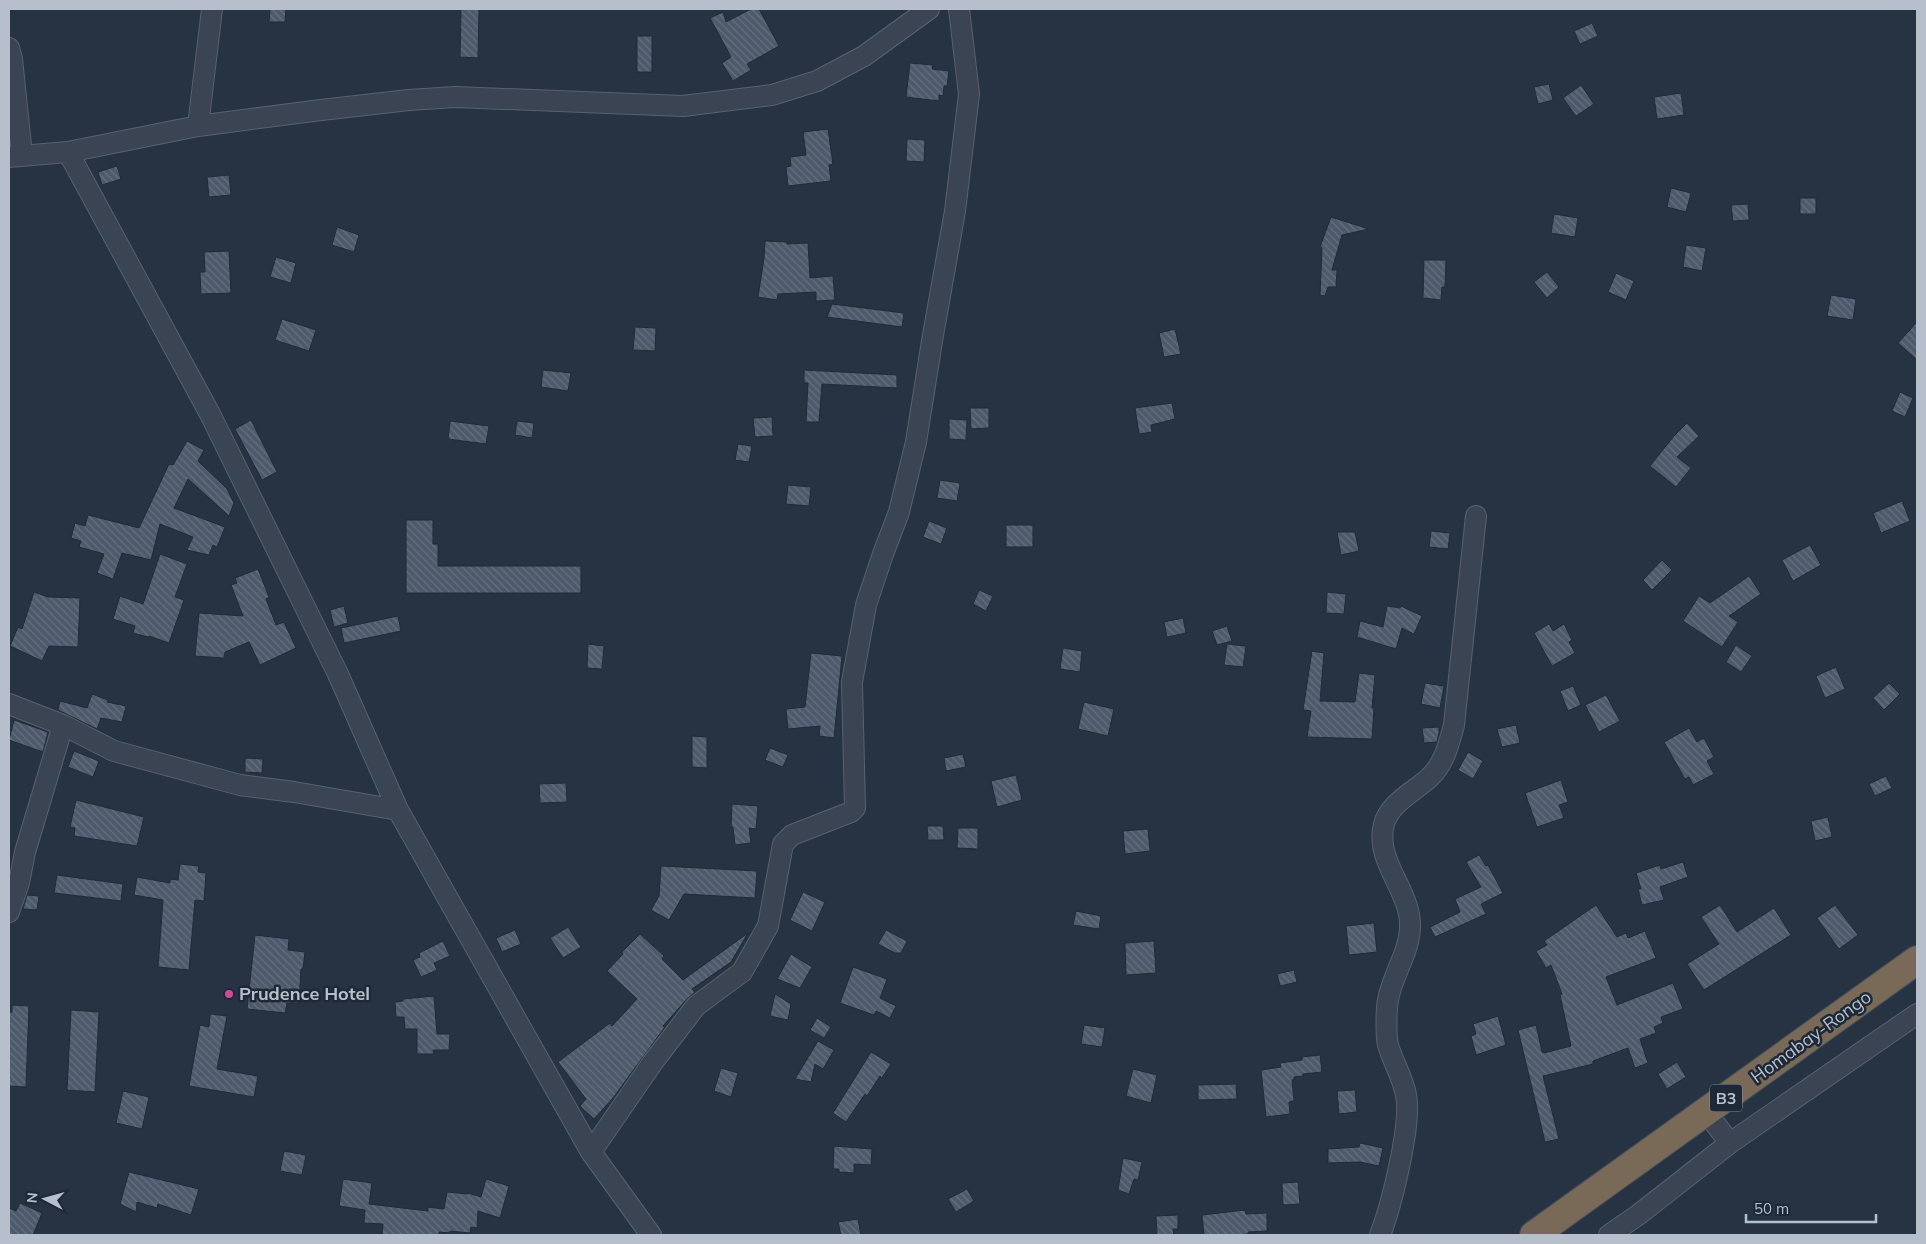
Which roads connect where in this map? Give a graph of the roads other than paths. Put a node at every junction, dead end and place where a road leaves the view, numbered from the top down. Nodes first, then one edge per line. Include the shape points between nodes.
1 (212, 9) edge
2 (929, 9) edge
3 (959, 9) edge
4 (9, 48) edge
5 (198, 126) junction
6 (68, 152) junction
7 (16, 156) edge
8 (1476, 516) dead end
9 (9, 704) edge
10 (63, 725) junction
11 (398, 810) junction
12 (9, 912) edge
13 (1917, 960) edge
14 (1917, 1014) edge
15 (1706, 1112) junction
16 (1730, 1143) junction
17 (591, 1152) junction
18 (651, 1235) edge
19 (1380, 1235) edge
20 (1534, 1235) edge
21 (1609, 1235) edge

1 - 5 street
2 - 5 street via 864,56 817,81 772,95 683,106 455,97
3 - 17 street via 968,94 955,211 916,442 899,512 866,605 852,682 855,808 792,835 783,844 768,926 742,972 696,1006
4 - 7 street
5 - 6 street
6 - 7 street
6 - 11 street via 210,414 338,674
8 - 19 street via 1454,725 1447,752 1432,775 1395,806 1384,823 1385,852 1407,903 1410,928 1388,1000 1388,1044 1407,1096 1407,1120
9 - 10 street
10 - 11 street via 114,751 240,785
10 - 12 street
11 - 17 street
13 - 15 highway, Homabay-Rongo / B3
14 - 16 street
15 - 16 street
15 - 20 highway, Homabay-Rongo / B3
16 - 21 street
17 - 18 street

